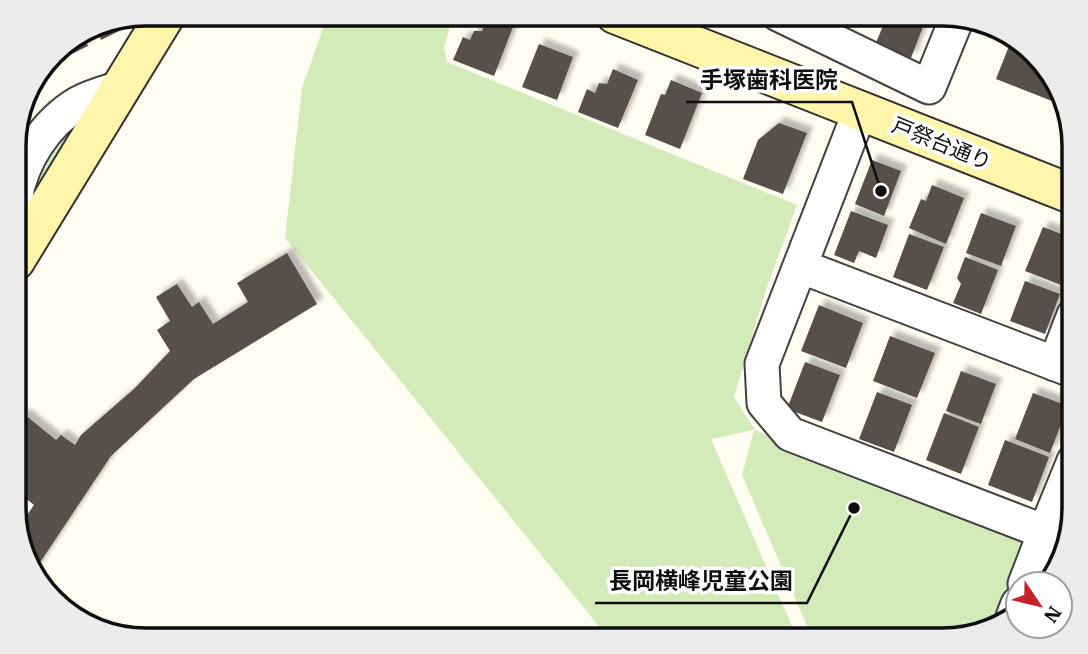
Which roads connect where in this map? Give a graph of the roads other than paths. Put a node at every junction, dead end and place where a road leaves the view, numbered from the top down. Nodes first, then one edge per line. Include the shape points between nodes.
1 (159, 26) edge
2 (645, 26) edge
3 (803, 26) edge
4 (953, 27) edge
5 (120, 88) junction
6 (860, 111) junction
7 (26, 162) edge
8 (1061, 190) edge
9 (26, 235) edge
10 (800, 266) junction
11 (1061, 367) edge
12 (1061, 493) edge
13 (1045, 532) junction
14 (1030, 570) edge

1 - 5 street
2 - 6 street, 戸祭台通り
3 - 4 street via 929,87
5 - 7 street via 79,103 44,133
5 - 9 street
6 - 8 street, 戸祭台通り
6 - 10 street
10 - 11 street
10 - 13 street via 762,364 764,403 790,434
12 - 13 street
13 - 14 street

